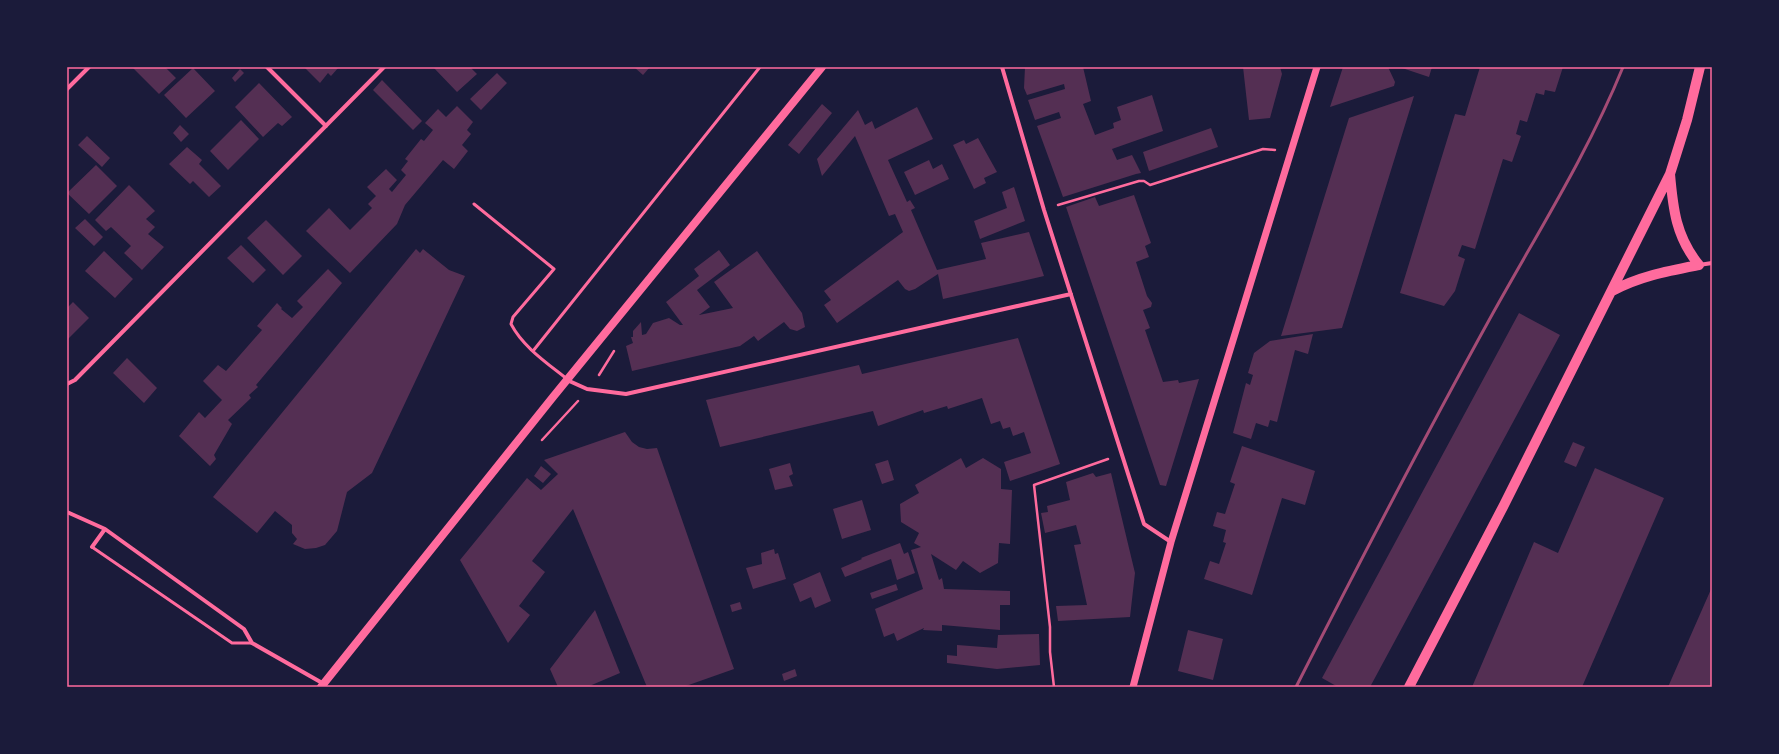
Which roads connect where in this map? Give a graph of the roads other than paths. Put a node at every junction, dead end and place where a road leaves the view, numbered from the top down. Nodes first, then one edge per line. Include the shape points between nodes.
1 (89, 67) edge
2 (267, 67) edge
3 (384, 67) edge
4 (760, 67) edge
5 (822, 67) edge
6 (1002, 67) edge
7 (1317, 67) edge
8 (1700, 67) edge
9 (67, 89) edge
10 (326, 126) junction
11 (1670, 174) junction
12 (474, 204) dead end
13 (1712, 263) edge
14 (1699, 265) junction
15 (1612, 291) junction
16 (1070, 294) junction
17 (533, 351) junction
18 (567, 380) junction
19 (67, 384) edge
20 (67, 512) edge
21 (105, 529) junction
22 (1171, 542) junction
23 (92, 547) joint
24 (252, 643) junction
25 (322, 685) edge
26 (1133, 687) edge
27 (1409, 687) edge

1 - 9 street
2 - 10 street
3 - 10 street
4 - 17 lane
5 - 18 main road
6 - 16 street
7 - 22 street
8 - 11 main road
10 - 19 street via 76,380
11 - 14 main road via 1680,234
11 - 15 main road
12 - 17 lane via 554,269 513,317 511,324
13 - 14 street
14 - 15 main road via 1655,273
15 - 27 main road
16 - 18 street via 626,394 587,389
16 - 22 street via 1144,524
17 - 18 lane
18 - 25 main road
20 - 21 street
21 - 23 street
21 - 24 street via 244,629
22 - 26 street
23 - 24 lane via 232,643
24 - 25 street

